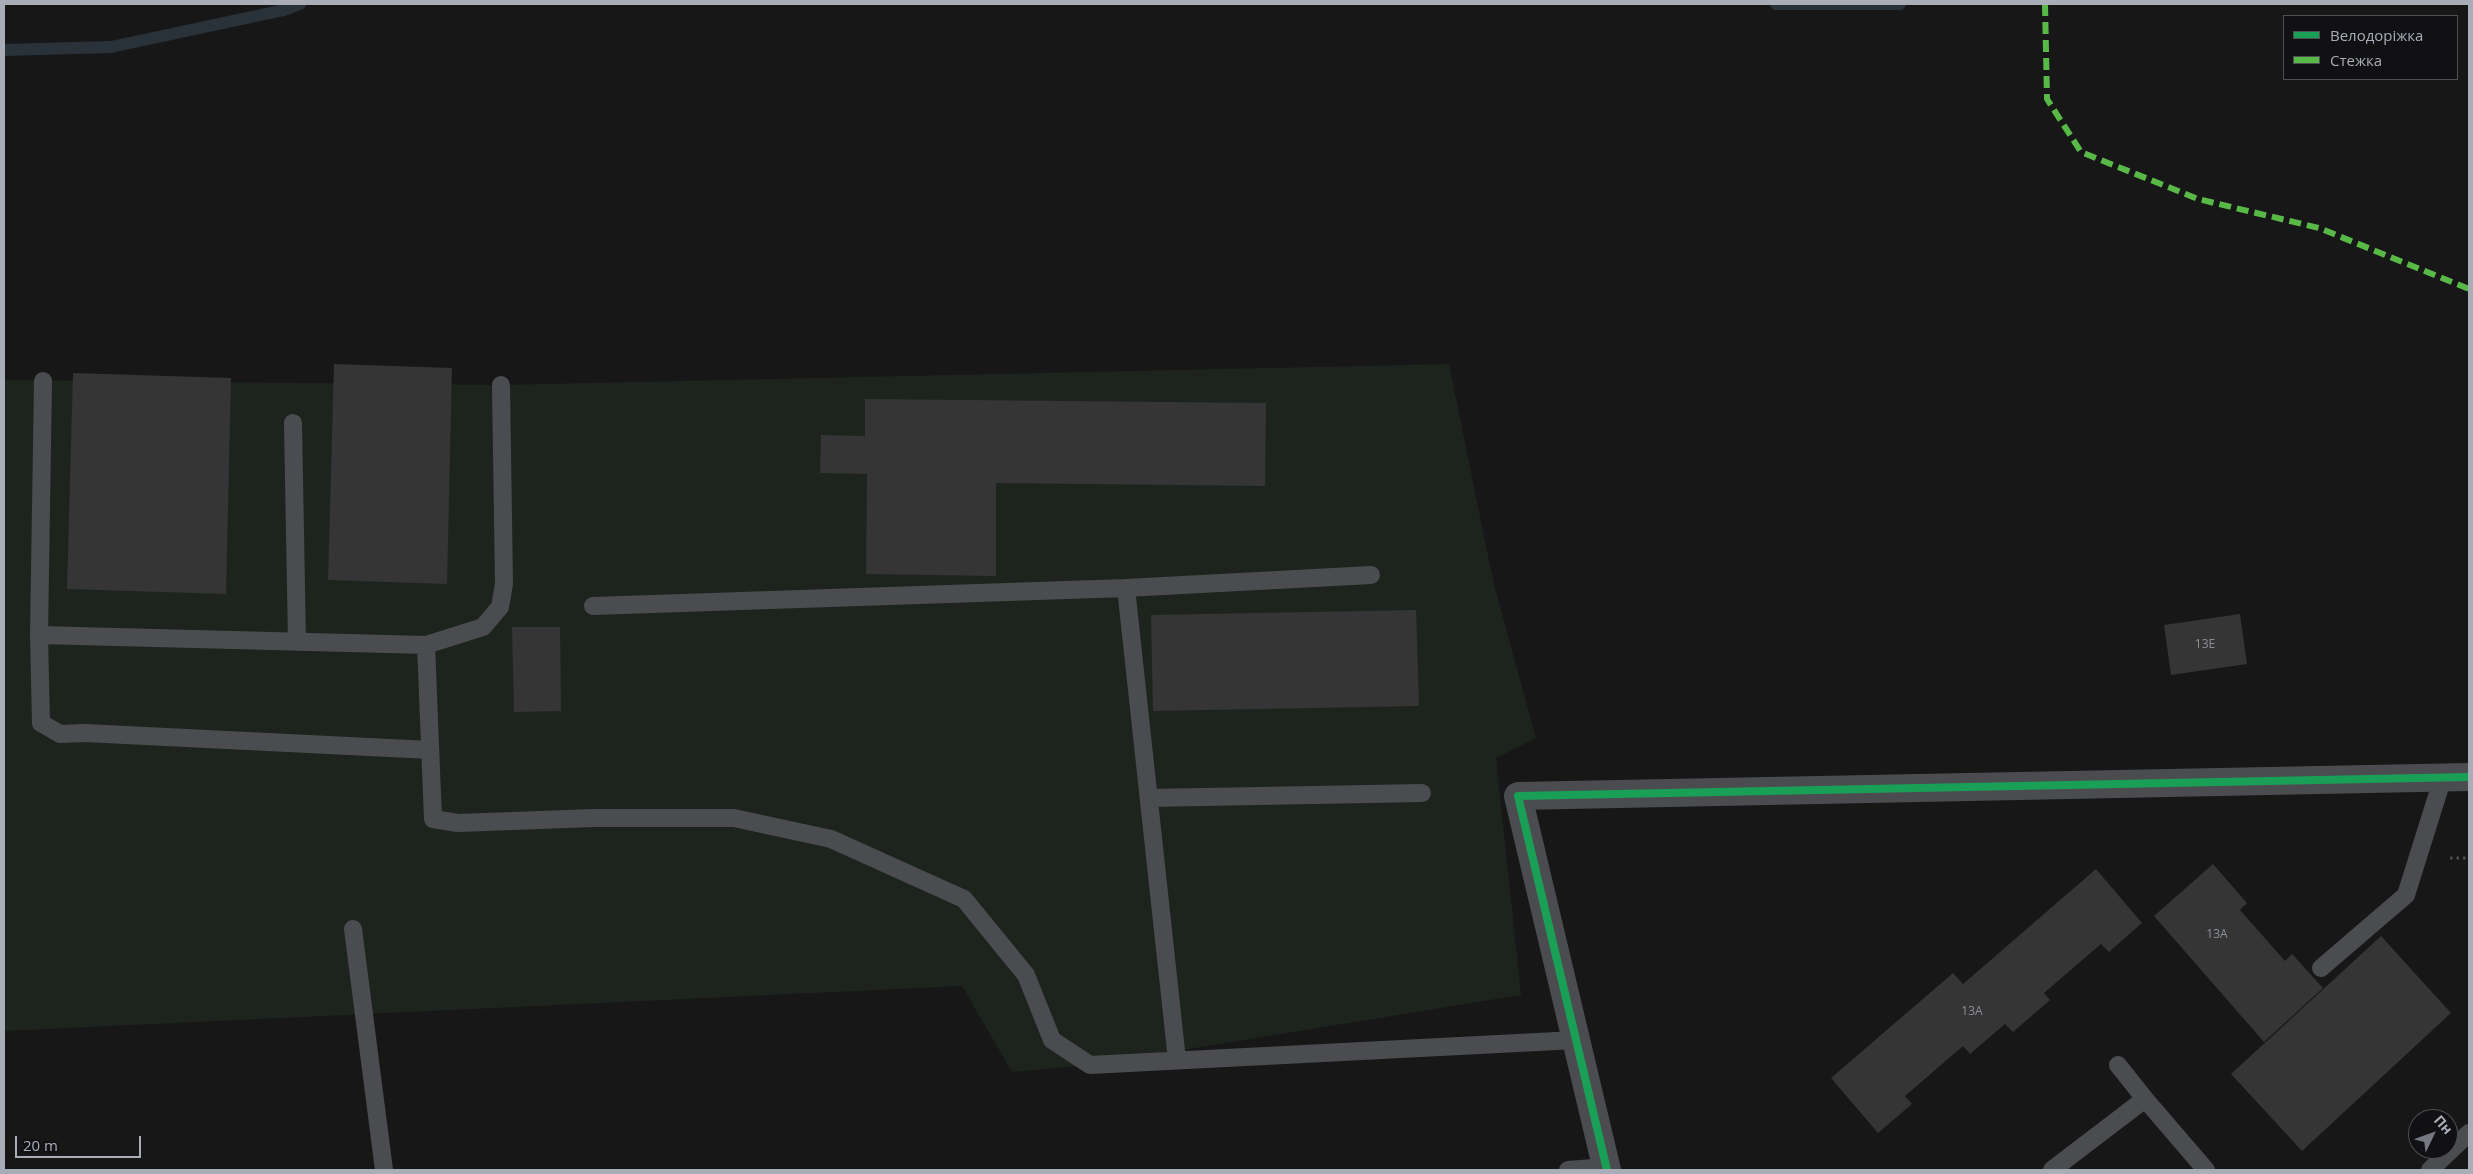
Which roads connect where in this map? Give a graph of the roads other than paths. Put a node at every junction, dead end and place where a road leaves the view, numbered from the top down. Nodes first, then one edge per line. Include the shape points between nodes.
1 (43, 381) dead end
2 (501, 385) dead end
3 (293, 423) dead end
4 (1371, 575) dead end
5 (1126, 588) junction
6 (593, 606) dead end
7 (39, 634) junction
8 (297, 642) junction
9 (426, 646) junction
10 (430, 750) junction
11 (2456, 777) edge
12 (1422, 793) dead end
13 (1148, 798) junction
14 (353, 929) dead end
15 (2321, 968) dead end
16 (1576, 1040) junction
17 (1177, 1060) junction
18 (2118, 1065) dead end
19 (2145, 1099) junction
20 (2469, 1133) edge
21 (1606, 1169) edge
22 (384, 1170) edge
23 (1568, 1170) edge
24 (2052, 1170) edge
25 (2206, 1170) edge
26 (2430, 1170) edge

1 - 7 lane
2 - 9 lane via 504,584 500,607 483,627
3 - 8 lane
4 - 5 lane
5 - 6 lane
5 - 13 lane
7 - 8 lane
7 - 10 lane via 41,722 60,734
8 - 9 lane
9 - 10 lane
10 - 17 lane via 433,819 458,823 594,818 734,818 831,839 964,899 1026,975 1052,1040 1090,1065
11 - 15 lane via 2406,895
11 - 16 street via 1518,796
12 - 13 lane
13 - 17 lane
14 - 22 lane
16 - 17 lane
16 - 21 street
18 - 19 lane
19 - 24 lane
19 - 25 lane
20 - 26 lane
21 - 23 lane

